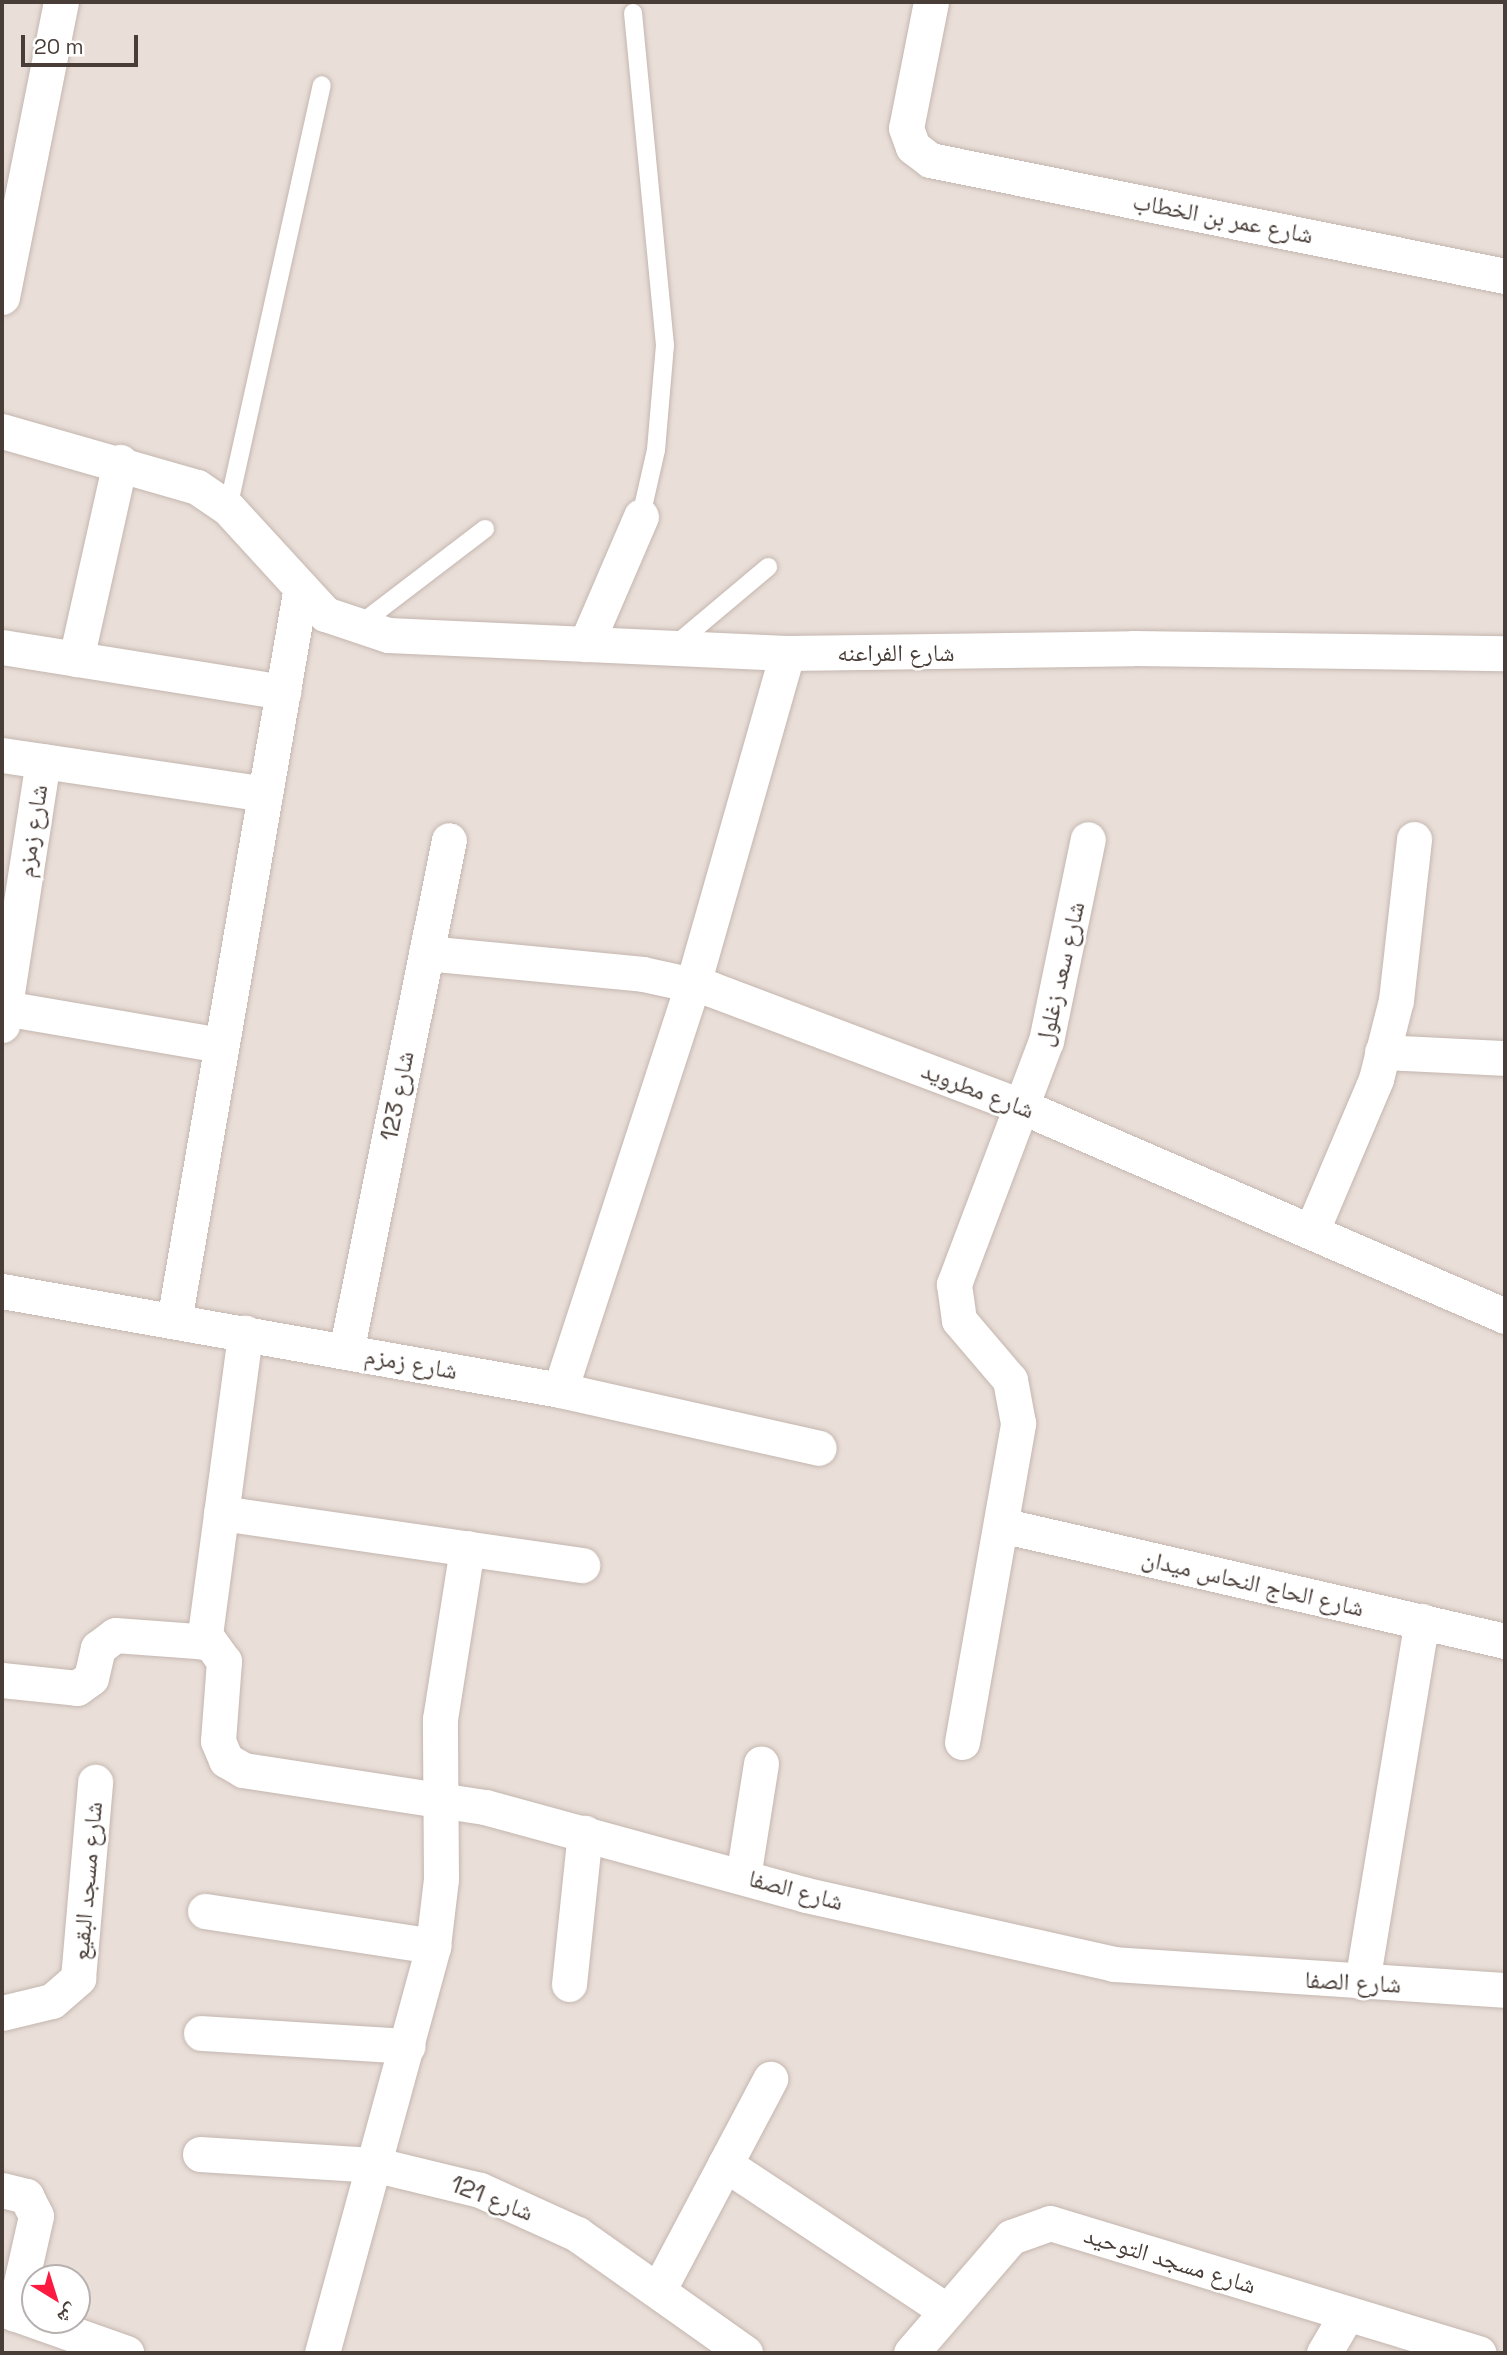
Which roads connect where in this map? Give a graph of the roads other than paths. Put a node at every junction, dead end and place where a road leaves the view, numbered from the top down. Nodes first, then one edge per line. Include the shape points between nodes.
1 (61, 2) edge
2 (931, 2) edge
3 (632, 13) dead end
4 (322, 85) dead end
5 (1505, 276) edge
6 (2, 297) edge
7 (2, 431) edge
8 (120, 462) junction
9 (228, 508) junction
10 (640, 516) joint
11 (485, 529) dead end
12 (768, 567) dead end
13 (300, 592) junction
14 (355, 628) junction
15 (586, 644) junction
16 (2, 647) edge
17 (672, 648) junction
18 (788, 653) junction
19 (1505, 653) edge
20 (76, 659) junction
21 (282, 692) junction
22 (2, 755) edge
23 (43, 761) junction
24 (265, 794) junction
25 (1088, 839) dead end
26 (1414, 839) dead end
27 (449, 840) dead end
28 (426, 953) junction
29 (693, 984) junction
30 (3, 1016) edge
31 (221, 1045) junction
32 (1382, 1052) junction
33 (1505, 1058) edge
34 (1023, 1107) junction
35 (1312, 1230) junction
36 (2, 1291) edge
37 (1505, 1316) edge
38 (174, 1321) junction
39 (244, 1334) junction
40 (346, 1352) junction
41 (560, 1390) junction
42 (818, 1448) dead end
43 (221, 1513) junction
44 (1000, 1525) junction
45 (467, 1548) junction
46 (582, 1564) dead end
47 (1422, 1621) junction
48 (1505, 1641) edge
49 (204, 1642) junction
50 (2, 1680) edge
51 (962, 1742) dead end
52 (761, 1763) dead end
53 (94, 1782) dead end
54 (440, 1797) junction
55 (585, 1833) junction
56 (743, 1877) junction
57 (205, 1911) dead end
58 (433, 1946) junction
59 (1363, 1982) junction
60 (569, 1984) dead end
61 (1505, 1990) edge
62 (2, 2013) edge
63 (201, 2033) dead end
64 (408, 2046) junction
65 (770, 2079) dead end
66 (200, 2154) dead end
67 (725, 2164) junction
68 (377, 2165) junction
69 (2, 2190) edge
70 (659, 2289) junction
71 (8, 2311) edge
72 (947, 2311) junction
73 (1347, 2314) junction
74 (126, 2353) edge
75 (322, 2353) edge
76 (744, 2353) edge
77 (911, 2353) edge
78 (1324, 2353) edge
79 (1479, 2353) edge

1 - 6 street
2 - 5 street, شارع عمر بن الخطاب via 906,128 913,148 940,161
3 - 10 lane via 665,345 656,450
4 - 9 lane
7 - 8 street, شارع الفراعنه
8 - 9 street, شارع الفراعنه via 197,487
8 - 20 street
9 - 13 street, شارع الفراعنه
10 - 15 street
11 - 14 lane
12 - 17 lane
13 - 14 street, شارع الفراعنه
13 - 21 street
14 - 15 street, شارع الفراعنه
15 - 17 street, شارع الفراعنه
16 - 20 street
17 - 18 street, شارع الفراعنه
18 - 19 street, شارع الفراعنه via 1133,648
18 - 29 street
20 - 21 street
21 - 24 street
22 - 23 street
23 - 24 street
23 - 30 street, شارع زمزم
24 - 31 street
25 - 34 street, شارع سعد زغلول via 1063,974
26 - 32 street via 1409,920
27 - 28 street, شارع 123
28 - 29 street, شارع مطرويد
28 - 40 street, شارع 123
29 - 34 street, شارع مطرويد
29 - 41 street
30 - 31 street
31 - 38 street
32 - 33 street
32 - 35 street via 1347,1156
34 - 35 street, شارع مطرويد
34 - 44 street, شارع سعد زغلول via 952,1302 970,1335 999,1362 1017,1401
35 - 37 street, شارع مطرويد
36 - 38 street, شارع زمزم
38 - 39 street, شارع زمزم
39 - 40 street, شارع زمزم
39 - 43 street
40 - 41 street, شارع زمزم
41 - 42 street, شارع زمزم
43 - 45 street
43 - 49 street
44 - 47 street, شارع الحاج النحاس ميدان
44 - 51 street, شارع سعد زغلول
45 - 46 street
45 - 54 street via 440,1719
47 - 48 street, شارع الحاج النحاس ميدان
47 - 59 street
49 - 50 street via 115,1635 98,1648 90,1678 77,1688
49 - 54 street, شارع الصفا via 223,1655 218,1741 234,1767
52 - 56 street
53 - 62 street, شارع مسجد البقيع via 78,1978 52,2001
54 - 55 street, شارع الصفا
54 - 58 street
55 - 56 street, شارع الصفا
55 - 60 street
56 - 59 street, شارع الصفا via 1114,1964
57 - 58 street
58 - 64 street
59 - 61 street, شارع الصفا
63 - 64 street
64 - 68 street
65 - 67 street
66 - 68 street, شارع 121
67 - 70 street
67 - 72 street
68 - 70 street, شارع 121 via 429,2175 530,2210
68 - 75 street
69 - 71 street via 26,2196 36,2216
70 - 76 street, شارع 121
71 - 74 street
72 - 73 street, شارع مسجد التوحيد via 1011,2237 1050,2223
72 - 77 street, شارع مسجد التوحيد
73 - 78 street
73 - 79 street, شارع مسجد التوحيد

